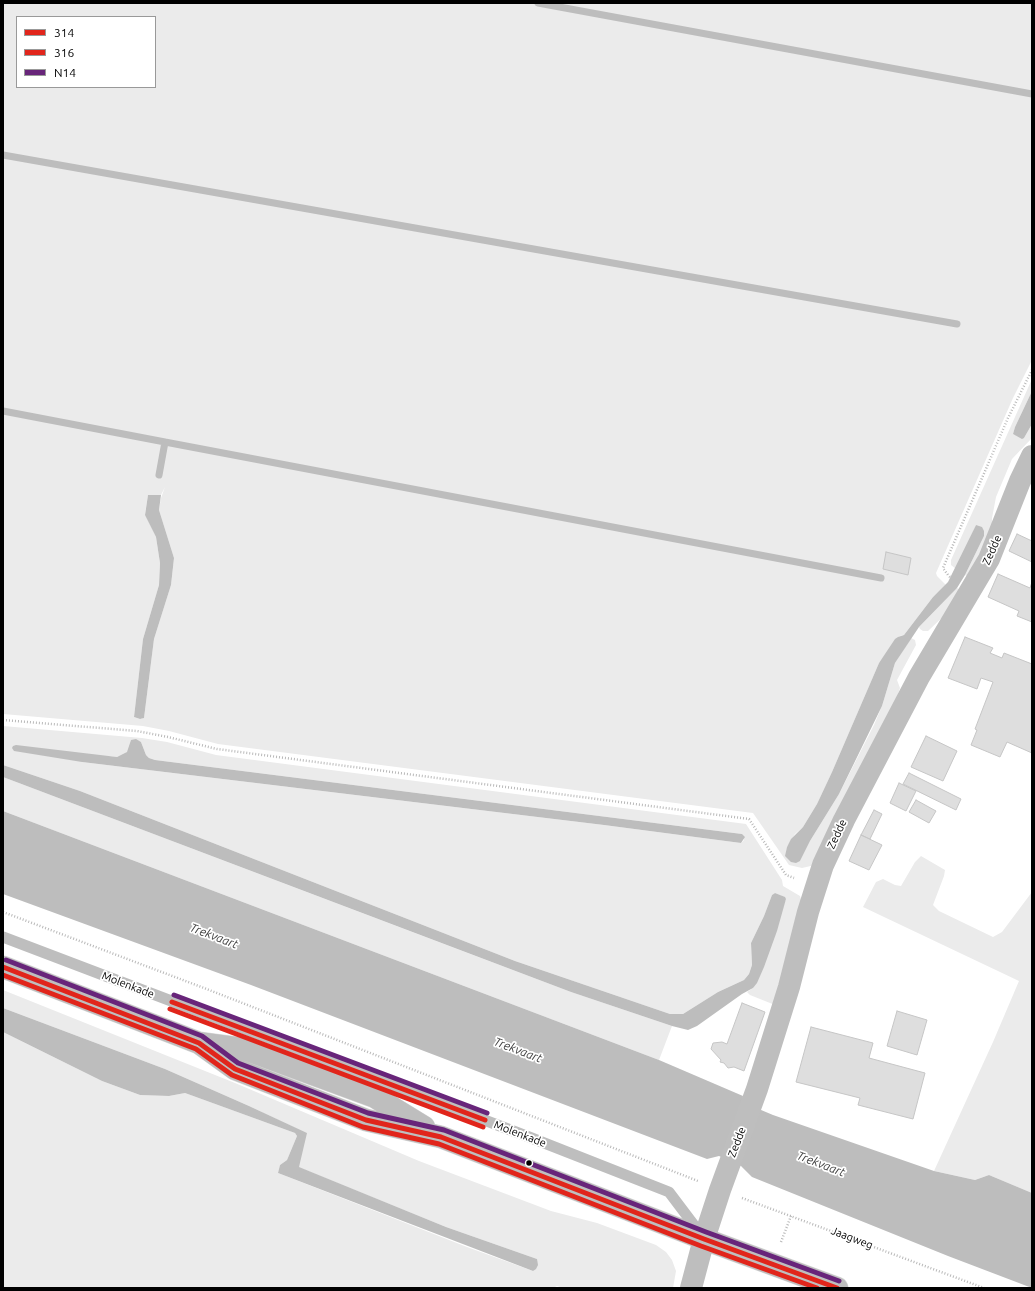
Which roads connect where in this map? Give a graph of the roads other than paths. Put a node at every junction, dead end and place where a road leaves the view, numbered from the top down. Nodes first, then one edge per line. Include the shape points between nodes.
1 (1032, 456) edge
2 (3, 937) edge
3 (3, 967) edge
4 (704, 1239) junction
5 (691, 1288) edge
6 (837, 1288) edge

1 - 4 main road, Zedde via 989,559 919,677 823,865 757,1089
2 - 4 lane, Molenkade via 669,1192
3 - 4 main road via 199,1043 235,1069 250,1075 366,1120 440,1137
4 - 5 main road
4 - 6 main road

